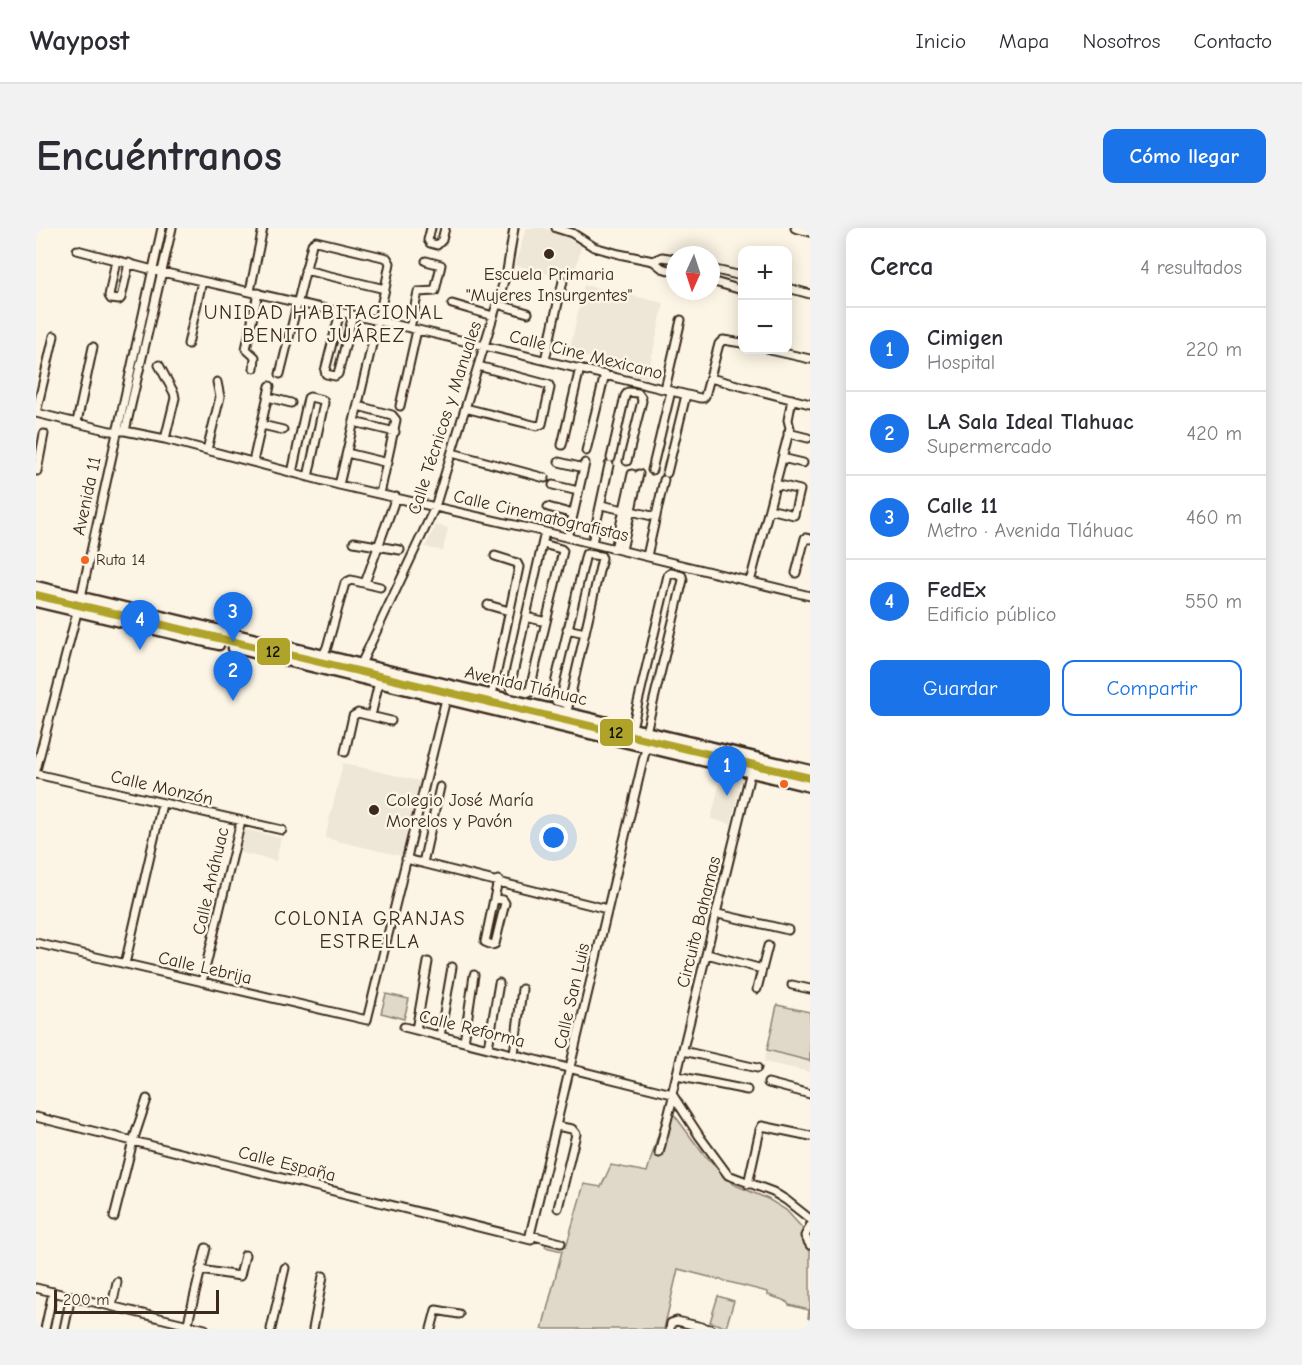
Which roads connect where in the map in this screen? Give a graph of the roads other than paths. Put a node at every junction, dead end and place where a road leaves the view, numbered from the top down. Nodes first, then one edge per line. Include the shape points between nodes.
1 (162, 228) edge
2 (172, 228) edge
3 (263, 228) edge
4 (431, 228) edge
5 (444, 228) edge
6 (514, 228) edge
7 (556, 228) edge
8 (795, 228) edge
9 (810, 231) edge
10 (77, 250) dead end
11 (666, 258) edge
12 (116, 261) junction
13 (426, 261) dead end
14 (653, 261) junction
15 (129, 263) junction
16 (666, 269) edge
17 (153, 270) junction
18 (305, 270) junction
19 (720, 270) edge
20 (163, 272) junction
21 (738, 275) edge
22 (563, 280) dead end
23 (202, 281) junction
24 (720, 284) edge
25 (385, 289) junction
26 (738, 289) edge
27 (792, 289) edge
28 (254, 292) junction
29 (810, 294) edge
30 (298, 302) junction
31 (452, 304) dead end
32 (497, 304) junction
33 (340, 312) junction
34 (528, 313) dead end
35 (353, 315) junction
36 (493, 316) junction
37 (681, 320) dead end
38 (377, 321) junction
39 (414, 329) junction
40 (138, 333) junction
41 (148, 335) junction
42 (54, 336) dead end
43 (738, 342) edge
44 (188, 344) dead end
45 (485, 346) junction
46 (93, 347) dead end
47 (788, 354) edge
48 (810, 359) edge
49 (545, 360) junction
50 (159, 365) dead end
51 (478, 366) junction
52 (254, 368) dead end
53 (580, 368) junction
54 (280, 374) dead end
55 (605, 374) junction
56 (710, 378) junction
57 (217, 382) dead end
58 (638, 382) junction
59 (270, 386) dead end
60 (668, 390) junction
61 (635, 393) junction
62 (686, 395) junction
63 (268, 397) junction
64 (792, 399) junction
65 (291, 403) dead end
66 (810, 404) edge
67 (358, 406) junction
68 (400, 406) dead end
69 (465, 408) junction
70 (36, 413) edge
71 (77, 422) junction
72 (354, 422) junction
73 (262, 425) junction
74 (283, 430) dead end
75 (117, 431) junction
76 (125, 431) junction
77 (394, 432) junction
78 (788, 433) junction
79 (44, 434) dead end
80 (808, 438) dead end
81 (165, 439) junction
82 (562, 445) dead end
83 (207, 450) junction
84 (586, 451) dead end
85 (347, 453) junction
86 (452, 453) junction
87 (782, 458) junction
88 (38, 459) edge
89 (627, 461) dead end
90 (253, 462) junction
91 (559, 462) dead end
92 (388, 463) junction
93 (803, 463) dead end
94 (652, 470) dead end
95 (36, 471) edge
96 (291, 473) junction
97 (636, 474) dead end
98 (308, 477) junction
99 (545, 478) dead end
100 (776, 484) junction
101 (339, 485) junction
102 (553, 485) dead end
103 (578, 491) junction
104 (380, 494) junction
105 (396, 497) junction
106 (601, 505) junction
107 (435, 507) junction
108 (548, 507) dead end
109 (769, 509) junction
110 (627, 511) junction
111 (573, 514) junction
112 (656, 517) junction
113 (545, 532) junction
114 (568, 537) junction
115 (807, 538) edge
116 (354, 542) dead end
117 (592, 543) junction
118 (543, 544) junction
119 (377, 546) junction
120 (618, 549) junction
121 (400, 550) dead end
122 (495, 556) dead end
123 (647, 556) junction
124 (796, 573) dead end
125 (750, 582) junction
126 (365, 583) junction
127 (36, 586) edge
128 (380, 586) dead end
129 (810, 596) edge
130 (81, 597) junction
131 (36, 602) edge
132 (488, 605) dead end
133 (77, 611) junction
134 (509, 611) junction
135 (526, 617) junction
136 (546, 622) junction
137 (567, 629) junction
138 (224, 631) dead end
139 (585, 633) junction
140 (235, 634) dead end
141 (652, 644) junction
142 (219, 645) dead end
143 (233, 648) dead end
144 (667, 648) junction
145 (323, 655) junction
146 (361, 664) junction
147 (317, 668) junction
148 (358, 677) junction
149 (379, 682) junction
150 (492, 695) junction
151 (446, 699) junction
152 (567, 708) junction
153 (371, 716) junction
154 (391, 721) dead end
155 (632, 728) junction
156 (646, 732) junction
157 (646, 748) junction
158 (345, 752) dead end
159 (754, 758) junction
160 (810, 770) edge
161 (36, 772) edge
162 (750, 773) junction
163 (440, 787) dead end
164 (810, 787) edge
165 (162, 804) junction
166 (241, 821) junction
167 (282, 830) dead end
168 (406, 859) junction
169 (423, 863) junction
170 (498, 880) junction
171 (495, 898) junction
172 (607, 909) junction
173 (718, 914) junction
174 (788, 930) dead end
175 (36, 943) edge
176 (768, 945) dead end
177 (707, 954) junction
178 (428, 962) dead end
179 (125, 964) junction
180 (452, 967) dead end
181 (762, 969) junction
182 (474, 975) dead end
183 (202, 982) junction
184 (499, 983) dead end
185 (792, 985) dead end
186 (522, 989) dead end
187 (757, 989) dead end
188 (810, 989) edge
189 (404, 1027) dead end
190 (416, 1030) junction
191 (440, 1036) junction
192 (464, 1042) junction
193 (488, 1048) junction
194 (683, 1051) junction
195 (514, 1054) junction
196 (757, 1068) dead end
197 (570, 1070) junction
198 (677, 1076) junction
199 (768, 1083) dead end
200 (747, 1089) dead end
201 (810, 1094) edge
202 (673, 1095) junction
203 (147, 1099) dead end
204 (36, 1117) edge
205 (556, 1126) junction
206 (810, 1136) edge
207 (133, 1141) junction
208 (659, 1153) dead end
209 (748, 1184) junction
210 (558, 1208) dead end
211 (114, 1217) dead end
212 (810, 1219) edge
213 (810, 1226) edge
214 (530, 1238) junction
215 (561, 1243) dead end
216 (810, 1245) edge
217 (206, 1248) dead end
218 (245, 1255) dead end
219 (285, 1268) dead end
220 (200, 1270) junction
221 (324, 1276) dead end
222 (117, 1282) dead end
223 (37, 1290) edge
224 (53, 1292) junction
225 (71, 1296) junction
226 (112, 1306) junction
227 (459, 1314) dead end
228 (187, 1327) edge
229 (45, 1329) edge
230 (64, 1329) edge
231 (205, 1329) edge
232 (271, 1329) edge
233 (313, 1329) edge
234 (431, 1329) edge
235 (670, 1329) edge
236 (709, 1329) edge

1 - 17 street, Avenida 11
2 - 20 street
3 - 28 street
4 - 5 street via 428,240 437,245
6 - 32 street, Calle Técnicos y Manuales
7 - 14 street via 594,247
8 - 9 street
10 - 12 street, Calle Cine Mexicano
11 - 14 street
12 - 15 street, Calle Cine Mexicano
12 - 15 street via 111,299 121,298
13 - 39 street via 441,265 435,291 418,292
14 - 16 street
15 - 17 street, Calle Cine Mexicano
17 - 20 street, Calle Cine Mexicano
17 - 40 street, Avenida 11
18 - 25 street
18 - 25 street via 315,241 387,258 390,263
18 - 30 street
19 - 21 street
20 - 23 street, Calle Cine Mexicano
20 - 41 street
22 - 49 street
23 - 28 street, Calle Cine Mexicano
23 - 44 street
24 - 26 street
25 - 38 street
27 - 29 street
28 - 30 street, Calle Cine Mexicano
28 - 52 street via 246,349 255,357
30 - 33 street, Calle Cine Mexicano
30 - 54 street
31 - 36 street
32 - 34 street
32 - 36 street, Calle Técnicos y Manuales
33 - 35 street, Calle Cine Mexicano
33 - 35 street via 326,374 338,374
35 - 38 street, Calle Cine Mexicano
36 - 45 street, Calle Técnicos y Manuales
37 - 60 street
38 - 39 street, Calle Cine Mexicano
38 - 67 street
39 - 45 street, Calle Cine Mexicano
39 - 68 street
40 - 41 street
40 - 75 street, Avenida 11
41 - 76 street
42 - 70 street
43 - 56 street via 723,340 719,344
45 - 49 street, Calle Cine Mexicano
45 - 51 street, Calle Técnicos y Manuales
46 - 71 street
47 - 48 street
49 - 53 street, Calle Cine Mexicano
50 - 81 street via 175,398
51 - 69 street, Calle Técnicos y Manuales
51 - 69 street via 549,385 542,424
53 - 55 street, Calle Cine Mexicano
53 - 82 street
55 - 58 street, Calle Cine Mexicano
55 - 84 street
56 - 62 street, Calle Cine Mexicano via 704,398
56 - 64 street
57 - 83 street via 220,397
58 - 60 street, Calle Cine Mexicano
58 - 61 street
59 - 63 street
60 - 62 street, Calle Cine Mexicano
60 - 94 street
61 - 89 street via 642,401
61 - 106 street via 625,396
62 - 112 street
63 - 65 street
63 - 73 street
64 - 66 street
64 - 78 street
67 - 72 street
67 - 77 street via 395,416
69 - 86 street, Calle Técnicos y Manuales
70 - 71 street, Calle Cinematografistas
71 - 75 street, Calle Cinematografistas
72 - 77 street
72 - 85 street
73 - 74 street
73 - 90 street
75 - 76 street, Calle Cinematografistas
75 - 130 street, Avenida 11
76 - 81 street, Calle Cinematografistas
77 - 92 street
78 - 80 street
78 - 87 street
79 - 88 street
81 - 83 street, Calle Cinematografistas
83 - 90 street, Calle Cinematografistas
85 - 92 street
85 - 101 street
86 - 99 street
86 - 107 street, Calle Técnicos y Manuales
87 - 93 street
87 - 100 street
88 - 95 street
90 - 96 street, Calle Cinematografistas
91 - 103 street via 584,465
92 - 104 street
96 - 98 street, Calle Cinematografistas
96 - 98 street via 310,396 324,403
97 - 110 street
98 - 101 street, Calle Cinematografistas
100 - 109 street
100 - 109 street via 800,490 794,515
101 - 104 street, Calle Cinematografistas
102 - 103 street
103 - 111 street
104 - 105 street, Calle Cinematografistas
105 - 107 street, Calle Cinematografistas
105 - 119 street
106 - 110 street
106 - 117 street
107 - 113 street, Calle Cinematografistas
107 - 146 street, Calle Técnicos y Manuales
108 - 111 street
109 - 125 street
110 - 112 street
110 - 120 street
111 - 114 street
112 - 123 street
113 - 114 street, Calle Cinematografistas
113 - 118 street
114 - 117 street, Calle Cinematografistas
115 - 124 street
116 - 119 street
117 - 120 street, Calle Cinematografistas
118 - 135 street
118 - 136 street via 562,551
119 - 121 street
119 - 126 street
120 - 123 street, Calle Cinematografistas
122 - 134 street via 519,567
123 - 125 street, Calle Cinematografistas
125 - 129 street, Calle Cinematografistas
126 - 128 street
126 - 145 street via 345,583
127 - 130 main road
130 - 133 street, Avenida 11
130 - 138 main road
131 - 133 main road
132 - 134 street
133 - 142 main road
133 - 161 street, Avenida 11
134 - 150 street
135 - 136 street
135 - 136 street via 511,689 530,692
137 - 139 street
137 - 139 street via 589,553 602,558
137 - 152 street via 552,696
139 - 152 street
140 - 145 main road, Avenida Tláhuac
141 - 144 street
141 - 144 street, Calle San Luis via 671,573 683,580
141 - 155 street
143 - 147 main road, Avenida Tláhuac
144 - 156 street, Calle San Luis
145 - 146 main road, Avenida Tláhuac
145 - 147 street
146 - 148 street, Calle Técnicos y Manuales
146 - 150 main road, Avenida Tláhuac
147 - 148 main road, Avenida Tláhuac
148 - 149 main road, Avenida Tláhuac
149 - 151 main road, Avenida Tláhuac
149 - 153 street
150 - 152 main road, Avenida Tláhuac
151 - 157 main road, Avenida Tláhuac
151 - 168 street
152 - 155 main road, Avenida Tláhuac
153 - 154 street
153 - 158 street via 353,716
155 - 156 main road, Avenida Tláhuac
156 - 157 street, Calle San Luis
156 - 159 main road, Avenida Tláhuac
157 - 162 main road, Avenida Tláhuac
157 - 172 street, Calle San Luis
159 - 160 main road, Avenida Tláhuac
159 - 162 street, Circuito Bahamas
161 - 165 street, Calle Monzón
162 - 164 main road, Avenida Tláhuac
162 - 173 street, Circuito Bahamas
163 - 169 street
165 - 166 street, Calle Monzón
165 - 179 street
166 - 167 street, Calle Monzón
166 - 183 street, Calle Anáhuac
168 - 169 street
168 - 183 street, Calle Lebrija via 367,1020
169 - 170 street
170 - 171 street
170 - 172 street
171 - 171 street via 485,942 494,945 505,903
172 - 197 street, Calle San Luis
173 - 174 street
173 - 177 street, Circuito Bahamas
175 - 179 street, Calle Lebrija
176 - 181 street
177 - 181 street
177 - 194 street, Circuito Bahamas
178 - 190 street
179 - 183 street, Calle Lebrija
180 - 191 street
181 - 187 street
182 - 192 street
184 - 193 street
185 - 188 street
186 - 195 street
189 - 190 street, Calle Reforma
190 - 191 street, Calle Reforma
191 - 192 street, Calle Reforma
192 - 193 street, Calle Reforma
193 - 195 street, Calle Reforma
194 - 196 street
194 - 198 street, Circuito Bahamas
195 - 197 street, Calle Reforma
197 - 202 street, Calle Reforma
197 - 205 street, Calle San Luis
198 - 200 street
198 - 202 street, Circuito Bahamas
199 - 201 street
202 - 208 street, Circuito Bahamas
202 - 209 street via 728,1175
203 - 207 street
204 - 207 street, Calle España
205 - 210 street via 572,1129 576,1134
205 - 214 street, Calle San Luis
206 - 209 street via 762,1126
207 - 211 street
207 - 214 street, Calle España
209 - 212 street via 773,1192
213 - 216 street via 805,1236
214 - 215 street
217 - 220 street
218 - 220 street via 240,1276
219 - 232 street
220 - 228 street
221 - 233 street
222 - 226 street
223 - 224 street
224 - 225 street
224 - 229 street
225 - 226 street
225 - 230 street
226 - 228 street
227 - 234 street via 436,1310
228 - 231 street
235 - 236 street via 671,1323 677,1321

